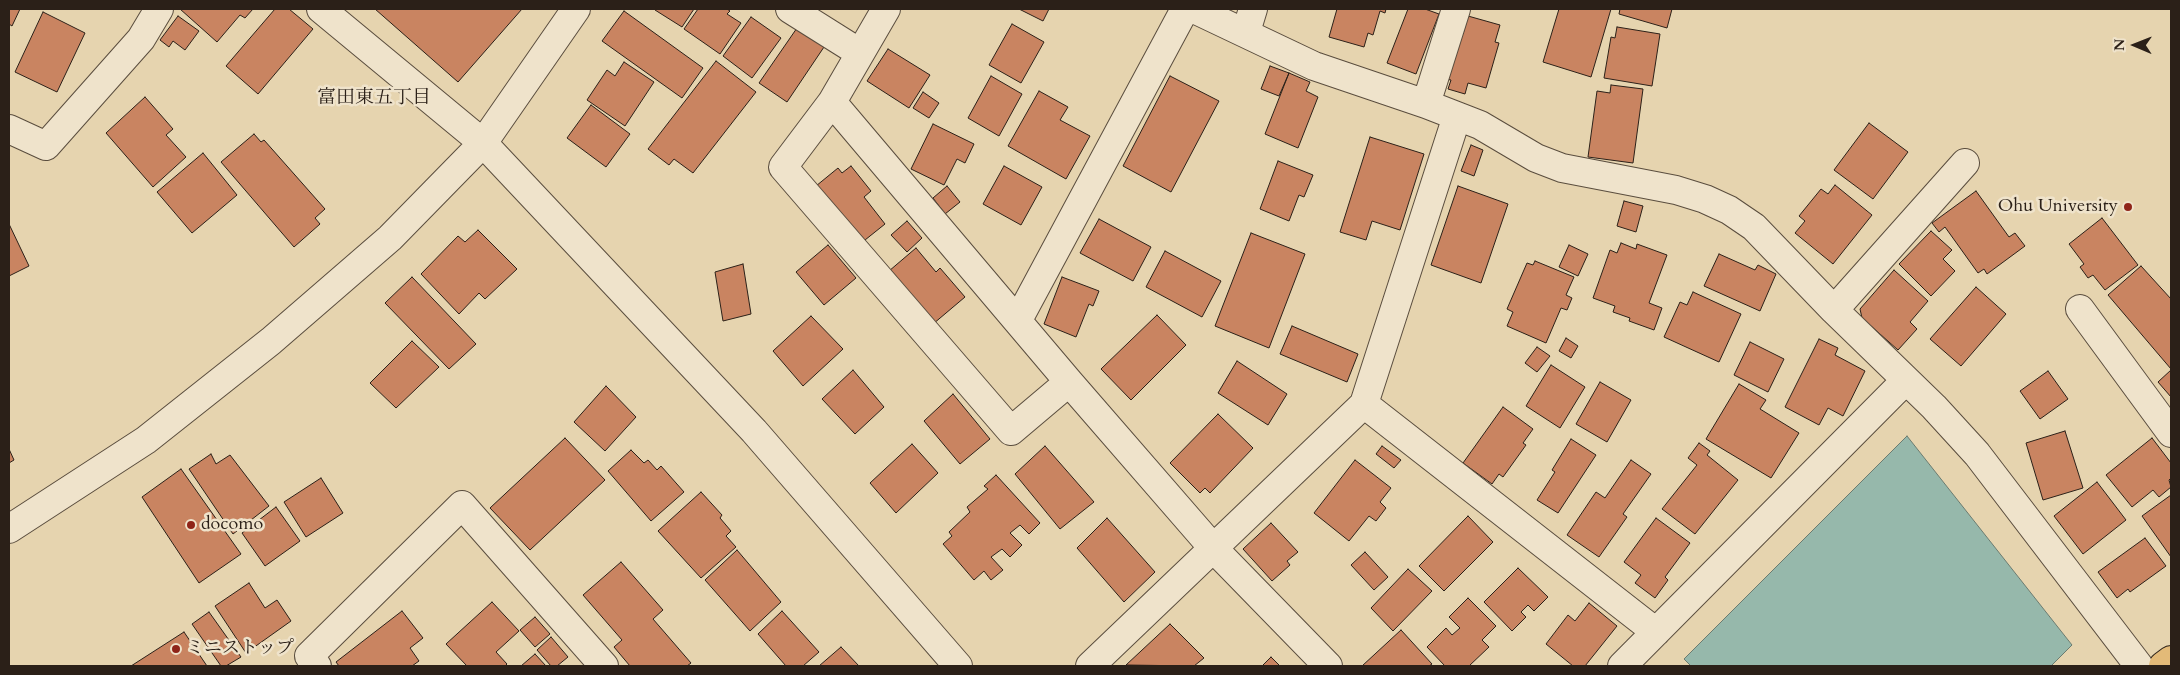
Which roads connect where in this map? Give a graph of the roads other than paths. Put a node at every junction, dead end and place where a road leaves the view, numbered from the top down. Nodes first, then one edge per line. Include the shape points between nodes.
1 (159, 9) edge
2 (321, 9) edge
3 (576, 9) edge
4 (790, 9) edge
5 (886, 9) edge
6 (1185, 9) edge
7 (1194, 9) edge
8 (1456, 9) edge
9 (1250, 20) edge
10 (860, 53) junction
11 (832, 102) junction
12 (1426, 104) junction
13 (1457, 116) junction
14 (9, 129) edge
15 (483, 142) junction
16 (1964, 164) dead end
17 (2080, 309) dead end
18 (1834, 310) junction
19 (1018, 320) junction
20 (1906, 380) junction
21 (1070, 382) junction
22 (1364, 404) junction
23 (2171, 433) edge
24 (9, 528) edge
25 (1214, 549) junction
26 (1656, 632) junction
27 (2171, 660) edge
28 (317, 666) edge
29 (604, 666) edge
30 (958, 666) edge
31 (1090, 666) edge
32 (1328, 666) edge
33 (1622, 666) edge
34 (2139, 666) edge
35 (2163, 666) edge

1 - 14 street via 141,39 46,146
2 - 15 street
3 - 15 street
4 - 10 street
5 - 10 street
6 - 19 street
7 - 9 street
8 - 12 street
9 - 12 street via 1314,66
10 - 11 street
11 - 19 street
11 - 21 street via 783,167 1011,430
12 - 13 street
13 - 18 street via 1480,125 1536,158 1562,168 1676,190 1729,210 1770,241
13 - 22 street
15 - 24 street via 390,238 272,341 146,440
15 - 30 street via 754,431
16 - 18 street
17 - 23 street
18 - 20 street
19 - 21 street
20 - 26 street
20 - 34 street via 1977,454
21 - 25 street
22 - 25 street
22 - 26 street
25 - 31 street
25 - 32 street
26 - 33 street
27 - 35 main road
28 - 29 street via 309,656 462,506

